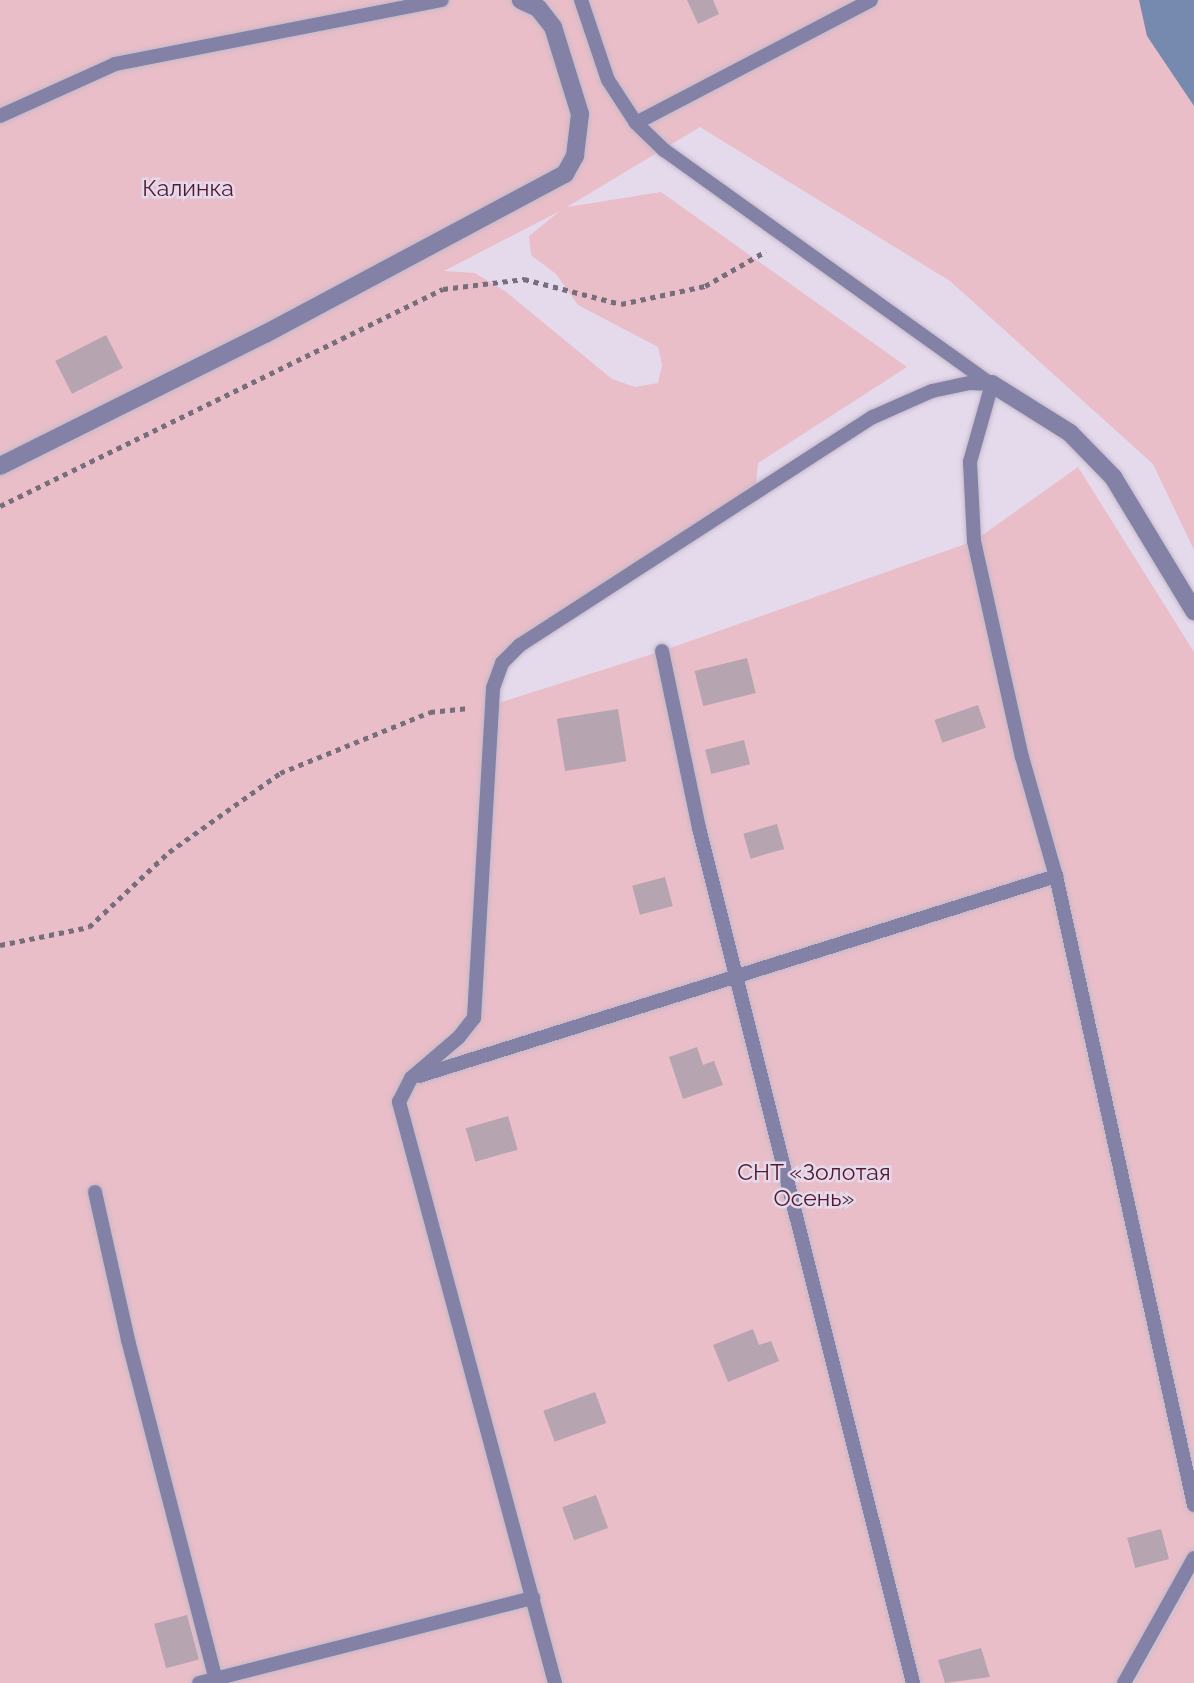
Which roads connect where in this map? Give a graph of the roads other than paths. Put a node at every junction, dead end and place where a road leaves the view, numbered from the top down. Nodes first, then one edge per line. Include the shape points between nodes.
1 (442, 0) edge
2 (521, 0) edge
3 (581, 0) edge
4 (871, 0) edge
5 (0, 116) edge
6 (636, 123) junction
7 (992, 384) junction
8 (0, 466) edge
9 (1194, 611) edge
10 (662, 651) dead end
11 (1056, 876) junction
12 (739, 979) junction
13 (411, 1078) junction
14 (95, 1192) dead end
15 (1194, 1505) edge
16 (1194, 1558) edge
17 (533, 1598) junction
18 (216, 1681) edge
19 (198, 1683) edge
20 (555, 1683) edge
21 (913, 1683) edge
22 (1124, 1683) edge

1 - 5 lane via 115,64
2 - 8 street via 538,8 553,27 580,114 575,156 565,174 265,334
3 - 6 lane via 608,80
4 - 6 lane
6 - 7 lane via 664,150
7 - 9 street via 1070,433 1113,477
7 - 11 lane via 970,462 974,541 1022,757
7 - 13 lane via 971,383 901,400 520,645 502,663 491,705 474,1018
10 - 12 lane via 699,828
11 - 12 lane
11 - 15 lane
12 - 13 lane
12 - 21 lane
13 - 17 lane via 399,1102
14 - 18 lane via 128,1340
16 - 22 lane
17 - 18 lane
17 - 20 lane
18 - 19 lane

